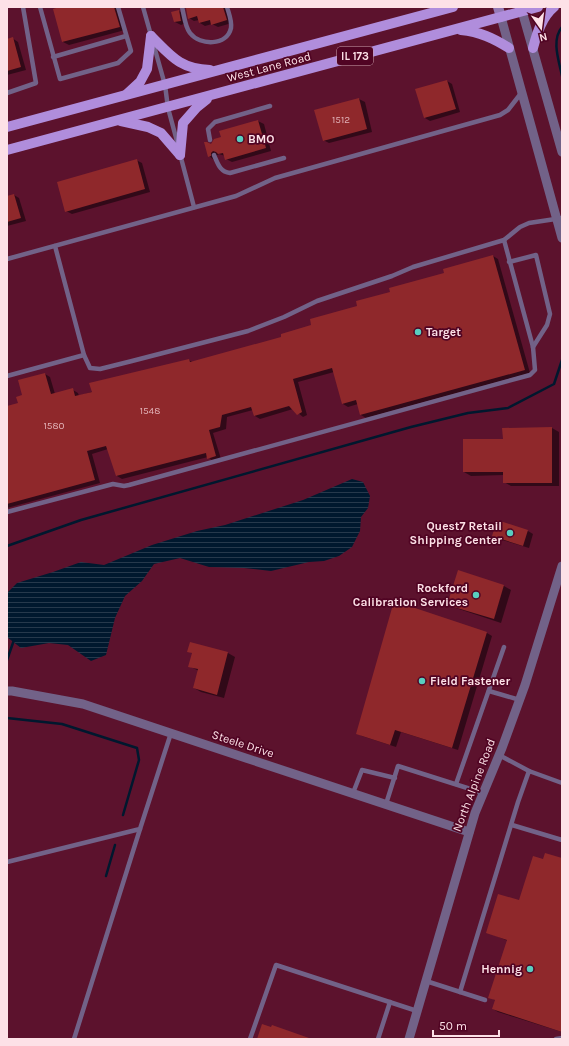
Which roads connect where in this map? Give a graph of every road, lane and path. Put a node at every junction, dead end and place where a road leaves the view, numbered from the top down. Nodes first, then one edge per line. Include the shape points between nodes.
1 (24, 7) edge
2 (40, 7) edge
3 (118, 7) edge
4 (143, 7) edge
5 (182, 7) edge
6 (227, 7) edge
7 (453, 7) edge
8 (498, 7) edge
9 (538, 7) edge
10 (554, 7) edge
11 (522, 9) edge
12 (501, 17) junction
13 (453, 30) junction
14 (126, 36) junction
15 (152, 36) junction
16 (510, 48) junction
17 (533, 48) junction
18 (54, 56) junction
19 (220, 70) junction
20 (166, 85) junction
21 (522, 92) junction
22 (7, 93) edge
23 (124, 96) junction
24 (209, 96) junction
25 (270, 106) dead end
26 (168, 108) junction
27 (120, 120) junction
28 (7, 127) edge
29 (210, 140) dead end
30 (7, 150) edge
31 (562, 152) edge
32 (180, 155) junction
33 (214, 155) dead end
34 (284, 158) dead end
35 (194, 207) junction
36 (559, 218) edge
37 (562, 238) edge
38 (504, 240) junction
39 (55, 246) junction
40 (7, 259) edge
41 (509, 262) junction
42 (533, 347) junction
43 (84, 355) junction
44 (7, 376) edge
45 (7, 512) edge
46 (562, 566) edge
47 (504, 647) dead end
48 (7, 691) edge
49 (489, 691) junction
50 (520, 700) junction
51 (171, 733) junction
52 (499, 755) junction
53 (529, 771) junction
54 (395, 778) junction
55 (456, 784) junction
56 (562, 784) edge
57 (353, 793) junction
58 (483, 793) junction
59 (386, 804) junction
60 (512, 825) junction
61 (140, 829) junction
62 (470, 832) junction
63 (562, 840) edge
64 (7, 862) edge
65 (426, 981) junction
66 (460, 992) junction
67 (485, 1000) dead end
68 (390, 1002) junction
69 (417, 1011) junction
70 (562, 1038) edge
71 (74, 1039) edge
72 (250, 1039) edge
73 (378, 1039) edge
74 (409, 1039) edge
75 (556, 1039) edge

1 - 22 lane via 36,83
2 - 18 lane
3 - 14 lane
4 - 15 lane
5 - 6 lane via 189,32 202,42 213,42 225,38 229,33 231,27
7 - 19 main road, West Lane Road / IL 173
8 - 12 main road
9 - 11 main road, West Lane Road / IL 173
10 - 17 main road via 537,32
11 - 12 main road, West Lane Road / IL 173
11 - 17 street
12 - 13 main road, West Lane Road / IL 173
12 - 16 street
13 - 16 main road via 475,31
13 - 24 main road, West Lane Road / IL 173
14 - 18 lane
14 - 18 lane via 131,51 118,63 60,80
15 - 19 main road via 168,53 186,66 198,70
15 - 20 lane
15 - 23 main road via 147,69 140,82
16 - 21 street
17 - 31 street
19 - 20 main road, West Lane Road / IL 173
20 - 23 main road, West Lane Road / IL 173
20 - 26 lane
21 - 35 lane via 508,110 500,115 279,177 236,196
21 - 36 street
23 - 28 main road, West Lane Road / IL 173
24 - 26 main road, West Lane Road / IL 173
24 - 32 main road via 183,123
25 - 29 lane via 215,122 208,129
26 - 27 main road, West Lane Road / IL 173
26 - 32 lane
27 - 30 main road, West Lane Road / IL 173
27 - 32 main road via 161,133
32 - 35 lane
33 - 34 lane via 221,170 230,173
35 - 39 lane
36 - 37 street
36 - 38 lane via 529,223
38 - 41 lane
38 - 43 lane via 413,267 317,301 248,331 100,369 90,368
39 - 40 lane
39 - 43 lane
41 - 42 lane
41 - 42 lane via 536,255 550,314 547,325
42 - 45 lane via 535,370 524,378 129,485 113,484
43 - 44 lane
46 - 50 street, North Alpine Road
47 - 49 lane
48 - 51 street, Steele Drive via 83,704
49 - 50 lane
49 - 55 lane
50 - 52 street, North Alpine Road
51 - 57 street, Steele Drive
51 - 61 lane
52 - 53 lane
52 - 58 street, North Alpine Road
53 - 56 lane
53 - 60 lane
54 - 55 lane via 398,766
54 - 57 lane via 362,770
54 - 59 lane
55 - 58 lane
57 - 59 street, Steele Drive
58 - 62 street, North Alpine Road
59 - 62 street, Steele Drive
60 - 63 lane
60 - 66 lane
61 - 64 lane
61 - 71 lane
62 - 65 street, North Alpine Road
65 - 66 lane
65 - 69 street, North Alpine Road
66 - 67 lane
68 - 69 lane
68 - 72 lane via 276,965
68 - 73 lane
69 - 74 street, North Alpine Road
70 - 75 lane

